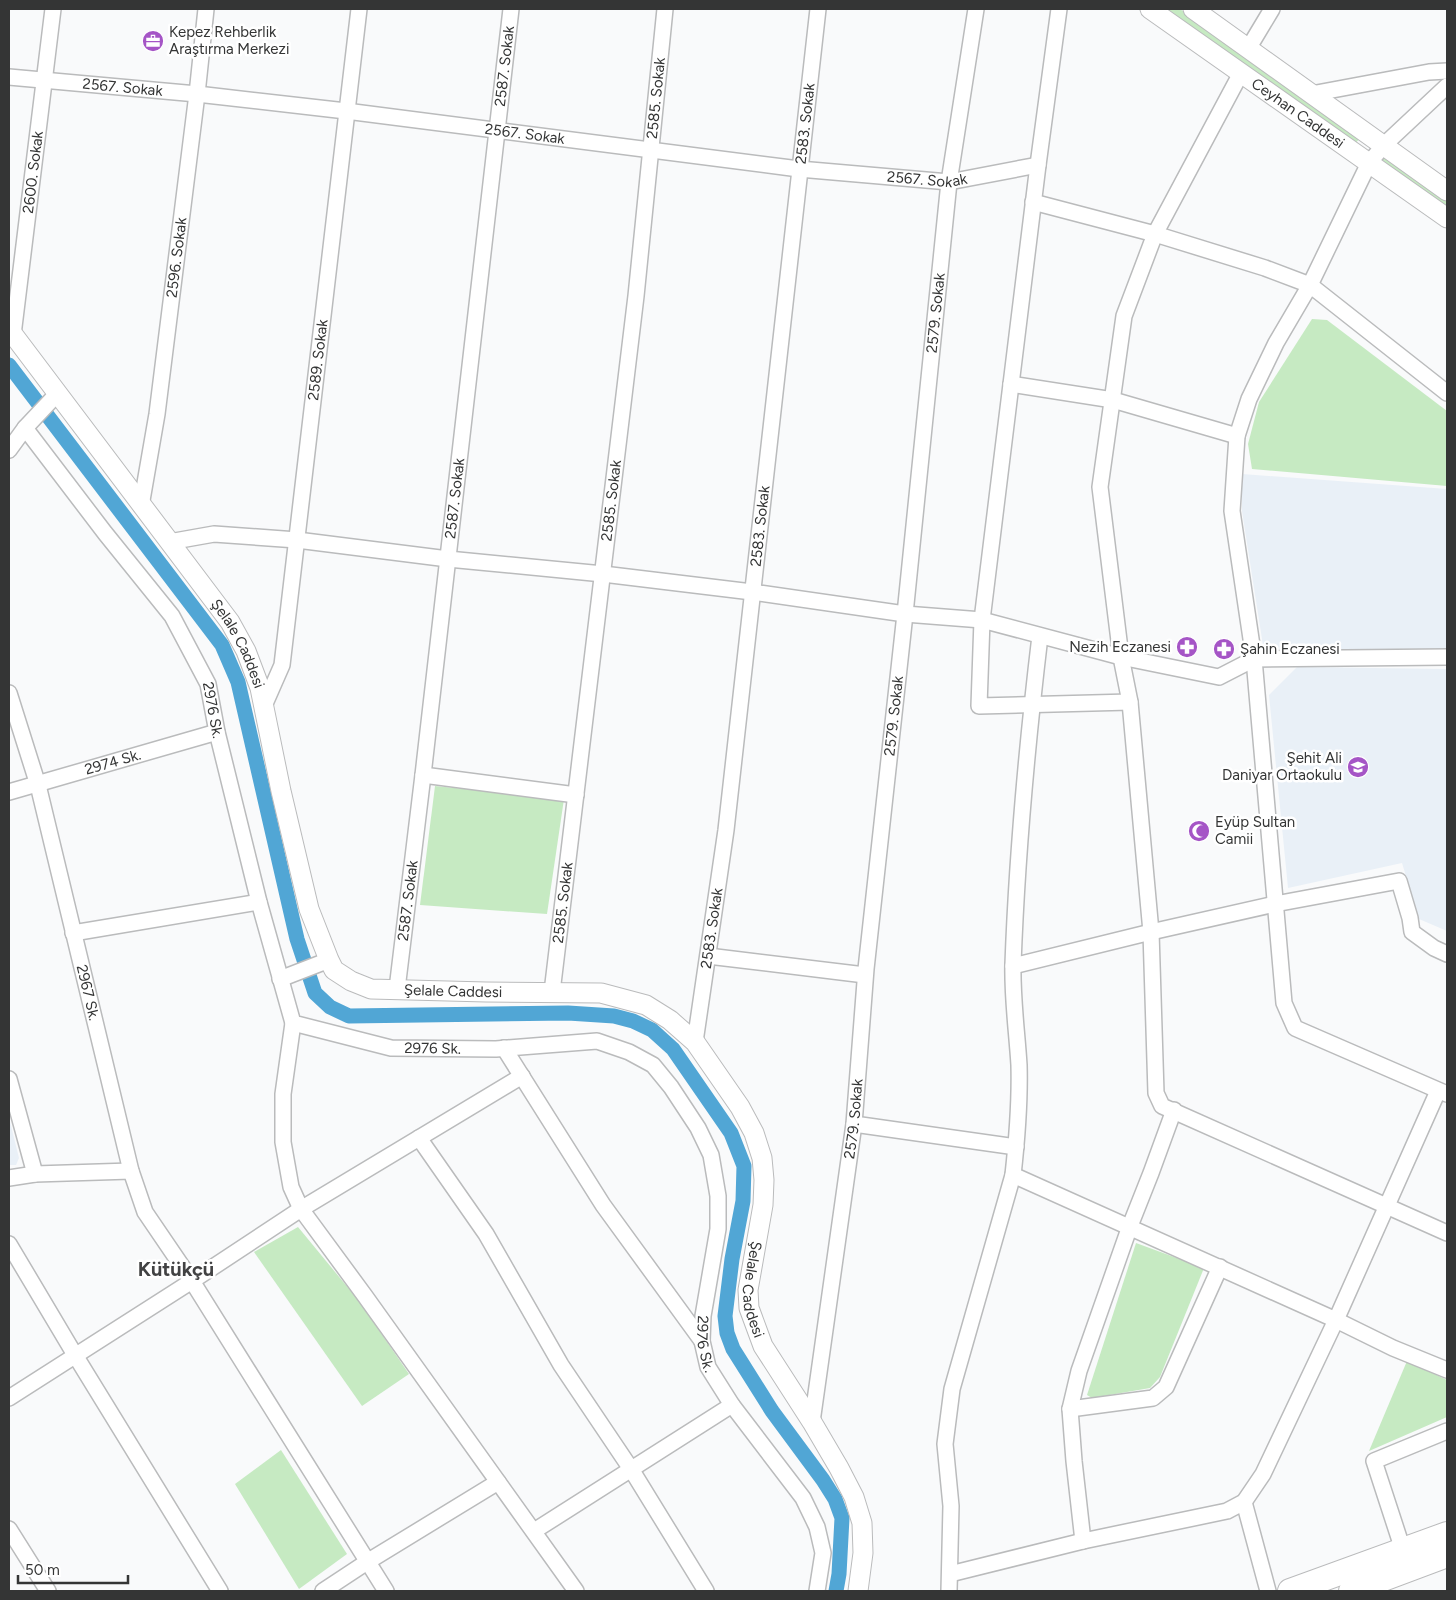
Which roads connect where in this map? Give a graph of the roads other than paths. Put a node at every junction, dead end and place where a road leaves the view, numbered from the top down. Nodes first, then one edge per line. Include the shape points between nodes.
1 (53, 9) edge
2 (206, 9) edge
3 (359, 9) edge
4 (511, 9) edge
5 (665, 9) edge
6 (818, 9) edge
7 (976, 9) edge
8 (1059, 9) edge
9 (1150, 9) edge
10 (1193, 9) edge
11 (1272, 9) edge
12 (1248, 48) junction
13 (1447, 71) edge
14 (1240, 73) junction
15 (9, 77) edge
16 (44, 81) junction
17 (1447, 86) edge
18 (196, 94) junction
19 (1311, 94) junction
20 (346, 111) junction
21 (497, 129) junction
22 (1384, 146) junction
23 (650, 150) junction
24 (1369, 163) junction
25 (1038, 165) junction
26 (799, 169) junction
27 (949, 182) junction
28 (1447, 191) edge
29 (1033, 202) junction
30 (1447, 218) edge
31 (1155, 234) junction
32 (16, 262) edge
33 (1310, 285) junction
34 (11, 332) edge
35 (1011, 384) junction
36 (1447, 393) edge
37 (57, 394) junction
38 (1113, 400) junction
39 (25, 428) junction
40 (1237, 436) junction
41 (9, 450) edge
42 (141, 506) junction
43 (298, 540) junction
44 (169, 542) junction
45 (448, 559) junction
46 (603, 574) junction
47 (752, 592) junction
48 (905, 614) junction
49 (982, 620) junction
50 (1040, 636) junction
51 (1121, 657) junction
52 (1447, 657) edge
53 (1254, 659) junction
54 (9, 693) edge
55 (1130, 702) junction
56 (1032, 705) junction
57 (264, 706) junction
58 (217, 732) junction
59 (423, 775) junction
60 (38, 785) junction
61 (9, 792) edge
62 (576, 795) junction
63 (259, 902) junction
64 (1275, 904) junction
65 (1151, 932) junction
66 (72, 933) junction
67 (1447, 954) edge
68 (708, 956) junction
69 (320, 963) junction
70 (1013, 966) junction
71 (865, 975) junction
72 (285, 977) junction
73 (397, 990) junction
74 (552, 992) junction
75 (293, 1023) junction
76 (696, 1042) junction
77 (504, 1048) junction
78 (522, 1076) junction
79 (9, 1079) edge
80 (1443, 1093) edge
81 (1174, 1110) junction
82 (854, 1124) junction
83 (419, 1138) junction
84 (1016, 1147) junction
85 (131, 1171) junction
86 (35, 1174) junction
87 (1013, 1175) junction
88 (9, 1178) edge
89 (1386, 1205) junction
90 (301, 1209) junction
91 (1130, 1226) junction
92 (1447, 1233) edge
93 (9, 1244) edge
94 (1220, 1267) junction
95 (192, 1281) junction
96 (1336, 1320) junction
97 (702, 1341) junction
98 (75, 1356) junction
99 (1447, 1370) edge
100 (9, 1398) edge
101 (732, 1405) junction
102 (1070, 1409) junction
103 (812, 1422) junction
104 (1447, 1431) edge
105 (631, 1469) junction
106 (498, 1482) junction
107 (1244, 1502) junction
108 (9, 1529) edge
109 (534, 1531) junction
110 (1447, 1534) edge
111 (1083, 1541) junction
112 (1403, 1550) junction
113 (1447, 1555) edge
114 (367, 1562) junction
115 (950, 1574) junction
116 (1387, 1585) edge
117 (48, 1591) edge
118 (220, 1591) edge
119 (323, 1591) edge
120 (386, 1591) edge
121 (576, 1591) edge
122 (706, 1591) edge
123 (817, 1591) edge
124 (858, 1591) edge
125 (949, 1591) edge
126 (1268, 1591) edge
127 (1290, 1591) edge
128 (1351, 1591) edge

1 - 16 street, 2600. Sokak
2 - 18 street, 2596. Sokak
3 - 20 street, 2589. Sokak
4 - 21 street, 2587. Sokak
5 - 23 street, 2585. Sokak
6 - 26 street, 2583. Sokak
7 - 27 street, 2579. Sokak
8 - 25 street
9 - 14 street, Ceyhan Caddesi
10 - 12 street, Ceyhan Caddesi
11 - 12 street
12 - 19 street, Ceyhan Caddesi
13 - 19 street
14 - 24 street, Ceyhan Caddesi
14 - 31 street
15 - 16 street, 2567. Sokak
16 - 18 street, 2567. Sokak
16 - 32 street, 2600. Sokak
17 - 22 street
18 - 20 street, 2567. Sokak
18 - 42 street, 2596. Sokak via 157,414
19 - 22 street, Ceyhan Caddesi
20 - 21 street, 2567. Sokak
20 - 43 street, 2589. Sokak
21 - 23 street, 2567. Sokak
21 - 45 street, 2587. Sokak
22 - 24 street
22 - 28 street, Ceyhan Caddesi
23 - 26 street, 2567. Sokak
23 - 46 street, 2585. Sokak
24 - 30 street, Ceyhan Caddesi
24 - 33 street
25 - 27 street, 2567. Sokak
25 - 29 street
26 - 27 street, 2567. Sokak
26 - 47 street, 2583. Sokak
27 - 48 street, 2579. Sokak
29 - 31 street
29 - 35 street
31 - 33 street
31 - 38 street via 1124,316
32 - 34 street, 2600. Sokak
33 - 36 street
33 - 40 street via 1268,359
34 - 37 street, Şelale Caddesi
35 - 38 street
35 - 49 street
37 - 39 street
37 - 42 street, Şelale Caddesi
38 - 40 street
38 - 51 street via 1100,487
39 - 41 street
39 - 58 street, 2976 Sk. via 172,616 208,684
40 - 53 street via 1232,511
42 - 44 street, Şelale Caddesi
43 - 44 street via 214,534
43 - 45 street
43 - 57 street, 2589. Sokak via 282,665
44 - 57 street, Şelale Caddesi via 230,622 246,651
45 - 46 street
45 - 59 street, 2587. Sokak
46 - 47 street
46 - 62 street, 2585. Sokak
47 - 48 street
47 - 68 street, 2583. Sokak via 726,830
48 - 49 street
48 - 71 street, 2579. Sokak
49 - 50 street
49 - 56 street via 979,706
50 - 51 street
50 - 56 street
51 - 53 street via 1219,677
51 - 55 street
52 - 53 street
53 - 64 street
54 - 60 street, 2967 Sk.
55 - 56 street
55 - 65 street
56 - 70 street
57 - 69 street, Şelale Caddesi
58 - 60 street, 2974 Sk.
58 - 63 street, 2976 Sk.
59 - 62 street
59 - 73 street, 2587. Sokak
60 - 61 street, 2974 Sk.
60 - 66 street, 2967 Sk.
62 - 74 street, 2585. Sokak
63 - 66 street
63 - 72 street, 2976 Sk.
64 - 65 street
64 - 67 street via 1399,881 1412,932
64 - 80 street via 1284,1004 1295,1028
65 - 70 street
65 - 81 street via 1156,1093 1162,1106
66 - 85 street, 2967 Sk.
68 - 71 street
68 - 76 street, 2583. Sokak
69 - 72 street
69 - 73 street, Şelale Caddesi via 371,989
70 - 84 street via 1019,1068
71 - 82 street, 2579. Sokak
72 - 75 street, 2976 Sk.
73 - 74 street, Şelale Caddesi
74 - 76 street, Şelale Caddesi via 601,993 646,1005
75 - 77 street, 2976 Sk. via 391,1048
75 - 90 street via 283,1094 283,1142 291,1187
76 - 103 street, Şelale Caddesi via 740,1107 754,1133 762,1158 764,1197 748,1290 749,1308 763,1346
77 - 78 street
77 - 97 street, 2976 Sk. via 597,1041 653,1065 671,1088 698,1128 711,1156 718,1196 718,1229 703,1316
78 - 83 street
78 - 97 street via 603,1205
79 - 86 street
80 - 89 street
81 - 89 street
81 - 91 street
82 - 84 street
82 - 103 street, 2579. Sokak
83 - 90 street
83 - 105 street via 486,1234 561,1365
84 - 87 street
85 - 86 street
85 - 95 street, 2967 Sk. via 145,1212
86 - 88 street
87 - 91 street
87 - 115 street via 952,1389 945,1444 951,1506
89 - 92 street
89 - 96 street
90 - 95 street
90 - 106 street
91 - 94 street
91 - 102 street via 1079,1371
93 - 98 street
94 - 96 street
94 - 102 street via 1166,1387 1153,1398
95 - 98 street
95 - 114 street, 2967 Sk.
96 - 99 street
96 - 107 street via 1263,1474
97 - 101 street, 2976 Sk. via 708,1367
98 - 100 street
98 - 118 street
101 - 105 street
101 - 123 street, 2976 Sk. via 803,1498 817,1527 823,1553
102 - 111 street
103 - 124 street, Şelale Caddesi via 854,1497 862,1523 863,1553
104 - 112 street via 1374,1461
105 - 109 street
105 - 122 street
106 - 109 street
106 - 114 street
107 - 111 street via 1228,1512
107 - 126 street
108 - 117 street
109 - 121 street
110 - 112 main road
111 - 115 street
112 - 127 main road
113 - 116 main road
114 - 119 street
114 - 120 street, 2967 Sk.
115 - 125 street
116 - 128 main road

